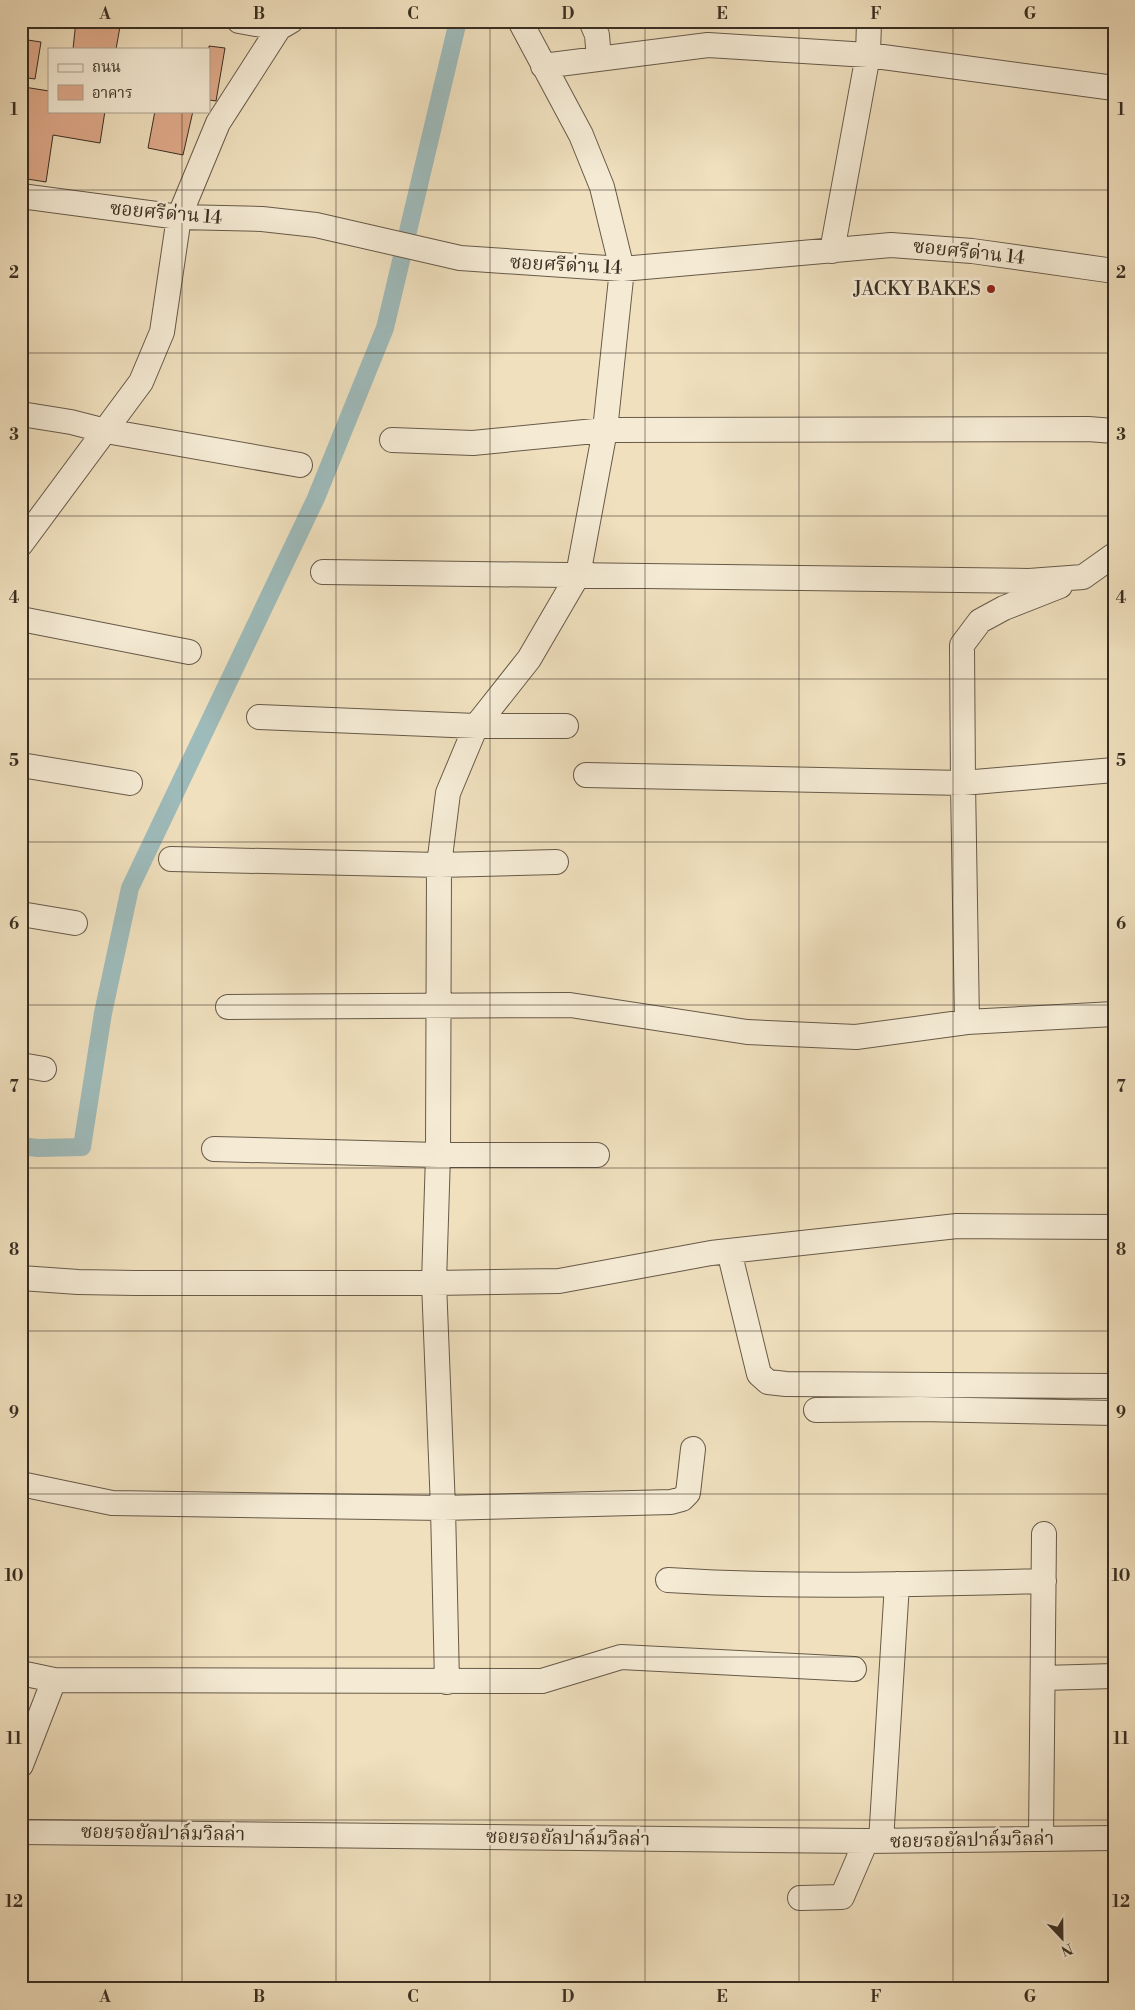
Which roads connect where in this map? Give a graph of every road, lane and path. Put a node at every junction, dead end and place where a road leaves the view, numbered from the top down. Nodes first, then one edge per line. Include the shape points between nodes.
1 (239, 21) edge
2 (520, 21) edge
3 (592, 21) edge
4 (869, 21) edge
5 (285, 25) edge
6 (868, 55) junction
7 (600, 60) junction
8 (543, 66) junction
9 (1114, 88) edge
10 (21, 196) edge
11 (180, 217) junction
12 (832, 251) junction
13 (622, 270) junction
14 (1114, 271) edge
15 (21, 414) edge
16 (605, 430) junction
17 (106, 431) junction
18 (1114, 431) edge
19 (392, 440) dead end
20 (300, 465) dead end
21 (21, 544) edge
22 (1114, 555) edge
23 (323, 572) dead end
24 (578, 576) junction
25 (1082, 577) junction
26 (21, 619) edge
27 (189, 652) dead end
28 (259, 717) dead end
29 (476, 726) junction
30 (566, 726) dead end
31 (21, 765) edge
32 (1114, 770) edge
33 (586, 775) dead end
34 (130, 783) dead end
35 (963, 783) junction
36 (171, 859) dead end
37 (556, 862) dead end
38 (439, 865) junction
39 (21, 914) edge
40 (75, 923) dead end
41 (439, 1005) junction
42 (228, 1007) dead end
43 (1114, 1014) edge
44 (967, 1022) junction
45 (21, 1065) edge
46 (44, 1069) dead end
47 (214, 1149) dead end
48 (438, 1155) junction
49 (596, 1155) dead end
50 (1114, 1226) edge
51 (729, 1251) junction
52 (21, 1278) edge
53 (434, 1284) junction
54 (1114, 1386) edge
55 (816, 1410) dead end
56 (1114, 1413) edge
57 (693, 1448) dead end
58 (21, 1484) edge
59 (443, 1508) junction
60 (1044, 1534) dead end
61 (668, 1580) dead end
62 (1044, 1581) junction
63 (897, 1584) junction
64 (854, 1669) dead end
65 (21, 1674) edge
66 (1114, 1676) edge
67 (1042, 1678) junction
68 (54, 1680) junction
69 (447, 1682) junction
70 (21, 1765) edge
71 (21, 1832) edge
72 (1114, 1838) edge
73 (1041, 1839) junction
74 (874, 1841) junction
75 (800, 1898) dead end

1 - 5 street
2 - 8 street
3 - 7 street
4 - 6 street
5 - 11 street via 218,123
6 - 7 street via 708,45
6 - 9 street
6 - 12 street
7 - 8 street
8 - 13 street via 581,135 602,188
10 - 11 street, ซอยศรีด่าน 14
11 - 13 street, ซอยศรีด่าน 14 via 316,225 460,258
11 - 17 street via 162,332 140,382
12 - 13 street, ซอยศรีด่าน 14
12 - 14 street, ซอยศรีด่าน 14 via 891,245 972,251
13 - 16 street
15 - 17 street
16 - 18 street
16 - 19 street via 473,443
16 - 24 street
17 - 20 street
17 - 21 street
22 - 25 street
23 - 24 street
24 - 25 street via 1029,581
24 - 29 street via 529,659
25 - 35 street via 980,621 962,645
26 - 27 street
28 - 29 street
29 - 30 street
29 - 38 street via 448,793
31 - 34 street
32 - 35 street
33 - 35 street
35 - 44 street
36 - 38 street
37 - 38 street
38 - 41 street
39 - 40 street
41 - 42 street
41 - 44 street via 570,1005 747,1032 804,1036 856,1037
41 - 48 street
43 - 44 street
45 - 46 street
47 - 48 street
48 - 49 street
48 - 53 street
50 - 51 street via 957,1226
51 - 53 street via 559,1281
51 - 54 street via 759,1374 768,1382
52 - 53 street via 78,1282
53 - 59 street
55 - 56 street
57 - 59 street via 688,1493 672,1502
58 - 59 street via 112,1503
59 - 69 street
60 - 62 street
61 - 63 street via 726,1584
62 - 63 street
62 - 67 street
63 - 74 street
64 - 69 street via 621,1657 542,1681
65 - 68 street
66 - 67 street
67 - 73 street
68 - 69 street
68 - 70 street
71 - 74 street, ซอยรอยัลปาล์มวิลล่า
72 - 73 street, ซอยรอยัลปาล์มวิลล่า
73 - 74 street, ซอยรอยัลปาล์มวิลล่า
74 - 75 street via 842,1897

